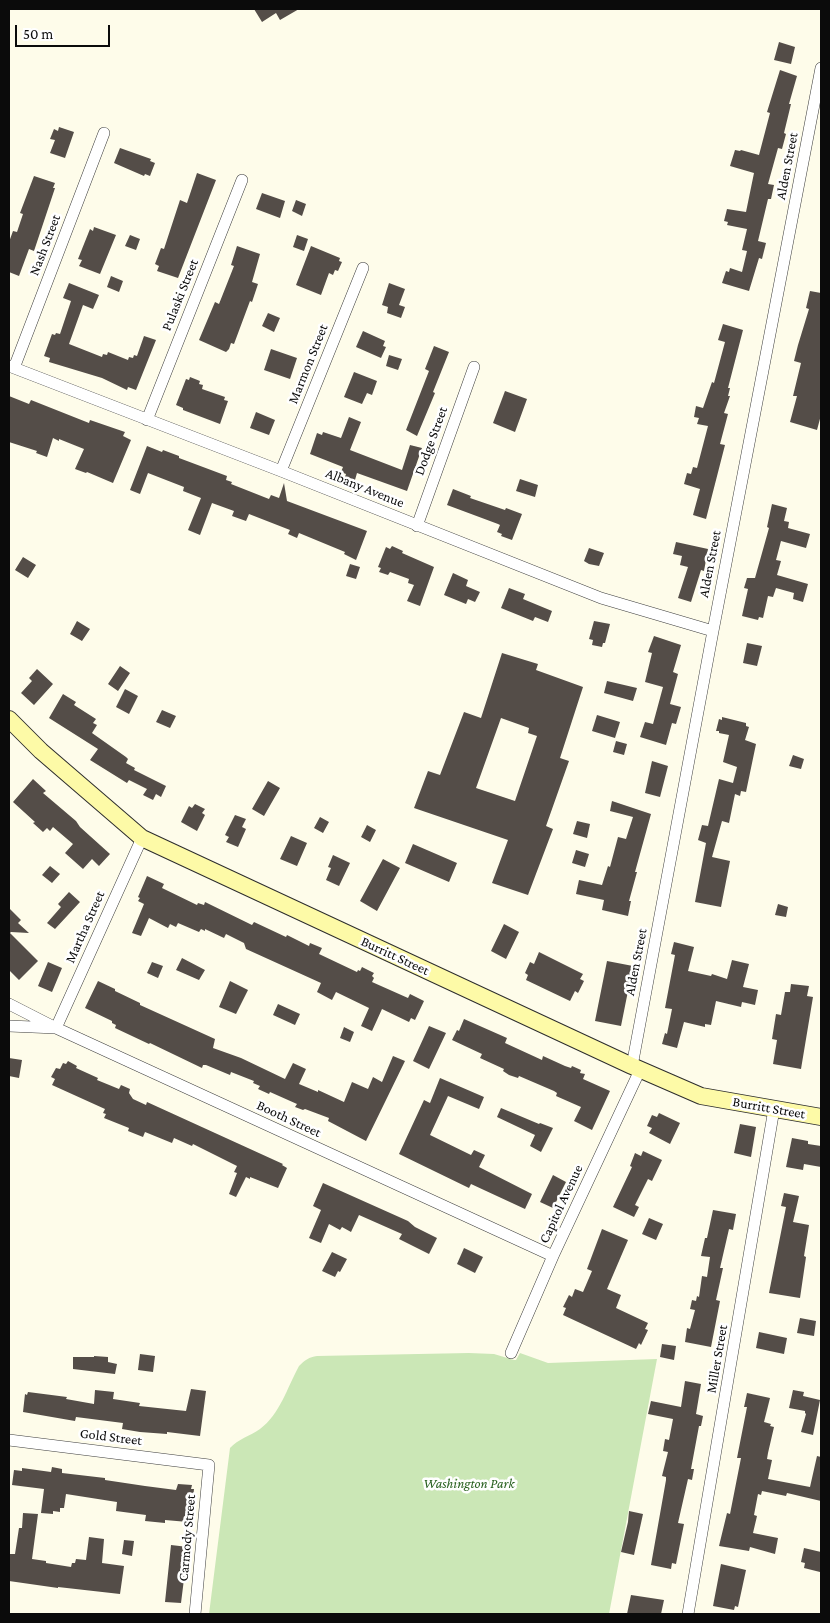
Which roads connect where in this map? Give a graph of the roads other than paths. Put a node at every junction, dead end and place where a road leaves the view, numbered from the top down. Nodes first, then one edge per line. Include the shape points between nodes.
1 (821, 68) edge
2 (104, 133) dead end
3 (242, 180) dead end
4 (363, 268) dead end
5 (11, 367) edge
6 (474, 368) dead end
7 (147, 420) junction
8 (281, 471) junction
9 (417, 526) junction
10 (713, 631) junction
11 (9, 719) edge
12 (142, 838) junction
13 (9, 1004) edge
14 (9, 1026) edge
15 (56, 1028) junction
16 (636, 1068) junction
17 (774, 1109) junction
18 (821, 1118) edge
19 (553, 1256) junction
20 (511, 1353) dead end
21 (9, 1440) edge
22 (209, 1465) joint
23 (195, 1614) edge
24 (688, 1614) edge

1 - 10 street, Alden Street
2 - 5 street, Nash Street
3 - 7 street, Pulaski Street
4 - 8 street, Marmon Street
5 - 7 street, Albany Avenue
6 - 9 street, Dodge Street
7 - 8 street, Albany Avenue
8 - 9 street, Albany Avenue
9 - 10 street, Albany Avenue via 601,598
10 - 16 street, Alden Street
11 - 12 street, Burritt Street via 41,751
12 - 15 street, Martha Street
12 - 16 street, Burritt Street
13 - 15 street
14 - 15 street, Booth Street
15 - 19 street, Booth Street
16 - 17 street, Burritt Street via 700,1096
16 - 19 street, Capitol Avenue
17 - 18 street, Burritt Street
17 - 24 street, Miller Street
19 - 20 street, Capitol Avenue
21 - 22 street, Gold Street
22 - 23 street, Carmody Street

